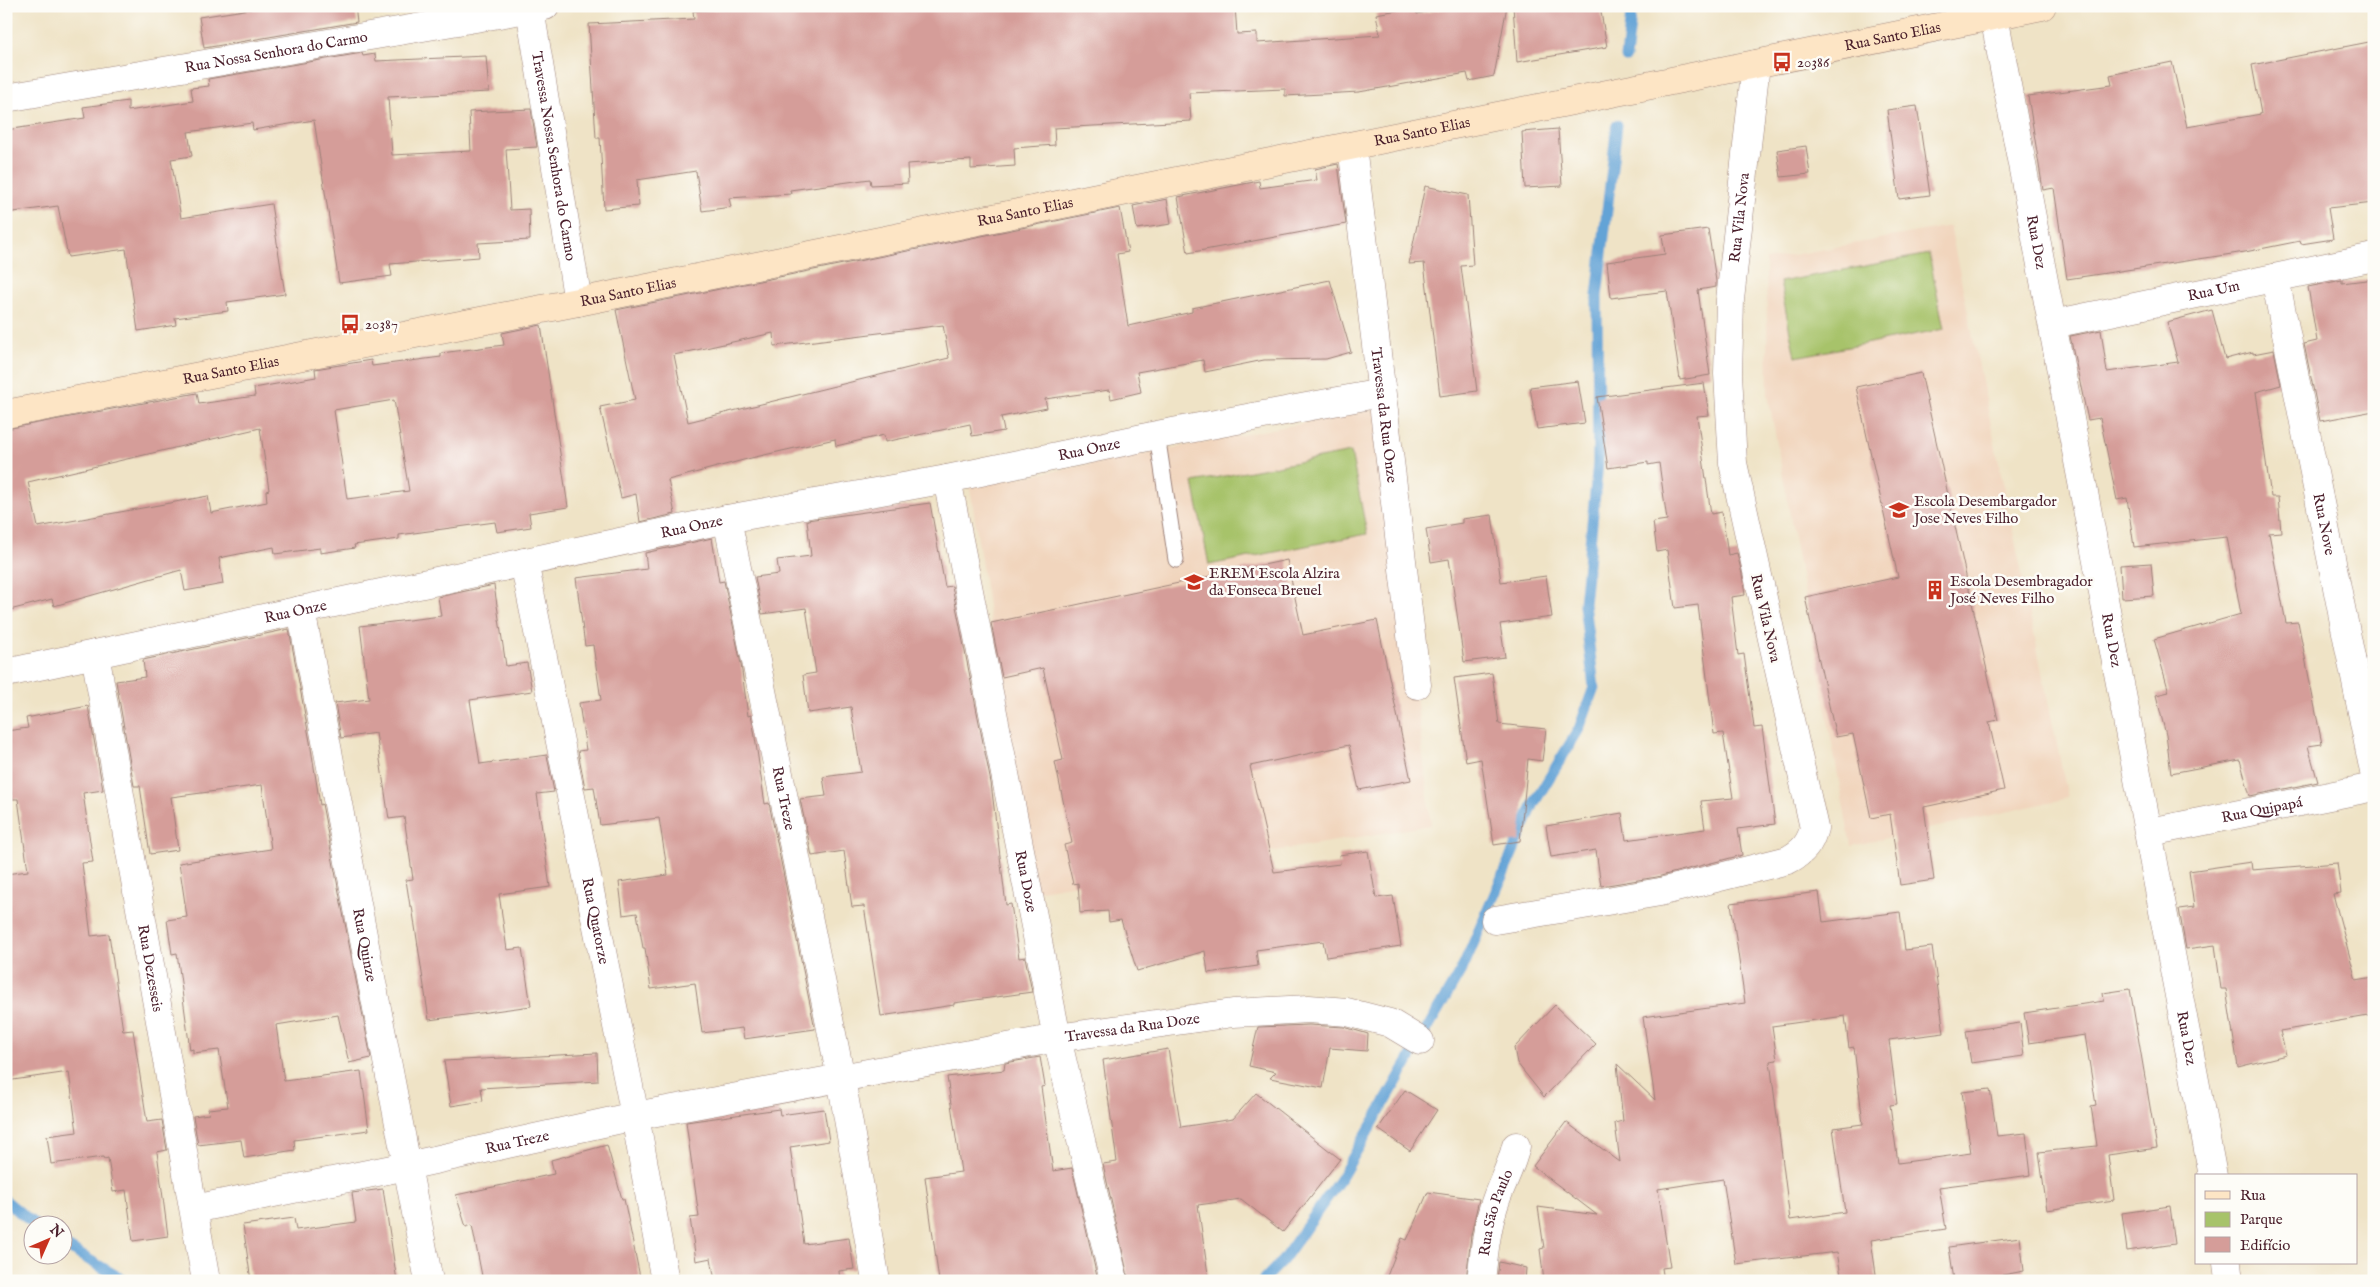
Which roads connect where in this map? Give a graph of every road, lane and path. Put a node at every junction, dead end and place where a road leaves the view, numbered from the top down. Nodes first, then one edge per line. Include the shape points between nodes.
1 (2042, 6) edge
2 (537, 8) edge
3 (1994, 16) junction
4 (1756, 64) junction
5 (6, 98) edge
6 (1352, 146) junction
7 (2374, 257) edge
8 (2275, 278) junction
9 (578, 302) junction
10 (2053, 324) junction
11 (1381, 394) junction
12 (6, 414) edge
13 (1157, 436) junction
14 (947, 479) junction
15 (727, 519) junction
16 (1176, 560) dead end
17 (524, 562) junction
18 (301, 610) junction
19 (95, 654) junction
20 (6, 673) edge
21 (1417, 684) dead end
22 (2374, 772) edge
23 (2374, 787) edge
24 (2150, 832) junction
25 (1495, 920) dead end
26 (1057, 1038) junction
27 (1420, 1041) dead end
28 (841, 1078) junction
29 (635, 1116) junction
30 (1516, 1146) dead end
31 (407, 1166) junction
32 (2213, 1174) edge
33 (194, 1209) junction
34 (2226, 1264) edge
35 (206, 1281) edge
36 (430, 1281) edge
37 (665, 1281) edge
38 (876, 1281) edge
39 (1114, 1281) edge
40 (1481, 1281) edge
41 (2229, 1281) edge

1 - 3 main road, Rua Santo Elias
2 - 5 street, Rua Nossa Senhora do Carmo
2 - 9 street, Travessa Nossa Senhora do Carmo
3 - 4 main road, Rua Santo Elias
3 - 10 street, Rua Dez
4 - 6 main road, Rua Santo Elias
4 - 25 street, Rua Vila Nova via 1730,300 1728,374 1733,464 1814,828 1810,842 1788,860 1660,892
6 - 9 main road, Rua Santo Elias
6 - 11 street, Travessa da Rua Onze
7 - 8 street, Rua Um
8 - 10 street, Rua Um
8 - 22 street, Rua Nove
9 - 12 main road, Rua Santo Elias
10 - 24 street, Rua Dez
11 - 13 street, Rua Onze
11 - 21 street, Travessa da Rua Onze
13 - 14 street, Rua Onze
13 - 16 lane
14 - 15 street, Rua Onze
14 - 26 street, Rua Doze
15 - 17 street, Rua Onze
15 - 28 street, Rua Treze
17 - 18 street, Rua Onze
17 - 29 street, Rua Quatorze
18 - 19 street, Rua Onze
18 - 31 street, Rua Quinze
19 - 20 street, Rua Onze
19 - 33 street, Rua Dezesseis
23 - 24 street, Rua Quipapá
24 - 32 street, Rua Dez
26 - 27 street, Travessa da Rua Doze via 1233,1013 1309,1009 1347,1012 1390,1023
26 - 28 street, Travessa da Rua Doze
26 - 39 street, Rua Doze
28 - 29 street, Rua Treze
28 - 38 street, Rua Treze
29 - 31 street, Rua Treze
29 - 37 street, Rua Quatorze
30 - 40 street, Rua São Paulo via 1489,1225
31 - 33 street, Rua Treze
31 - 36 street, Rua Quinze
33 - 35 street, Rua Dezesseis
34 - 41 street

